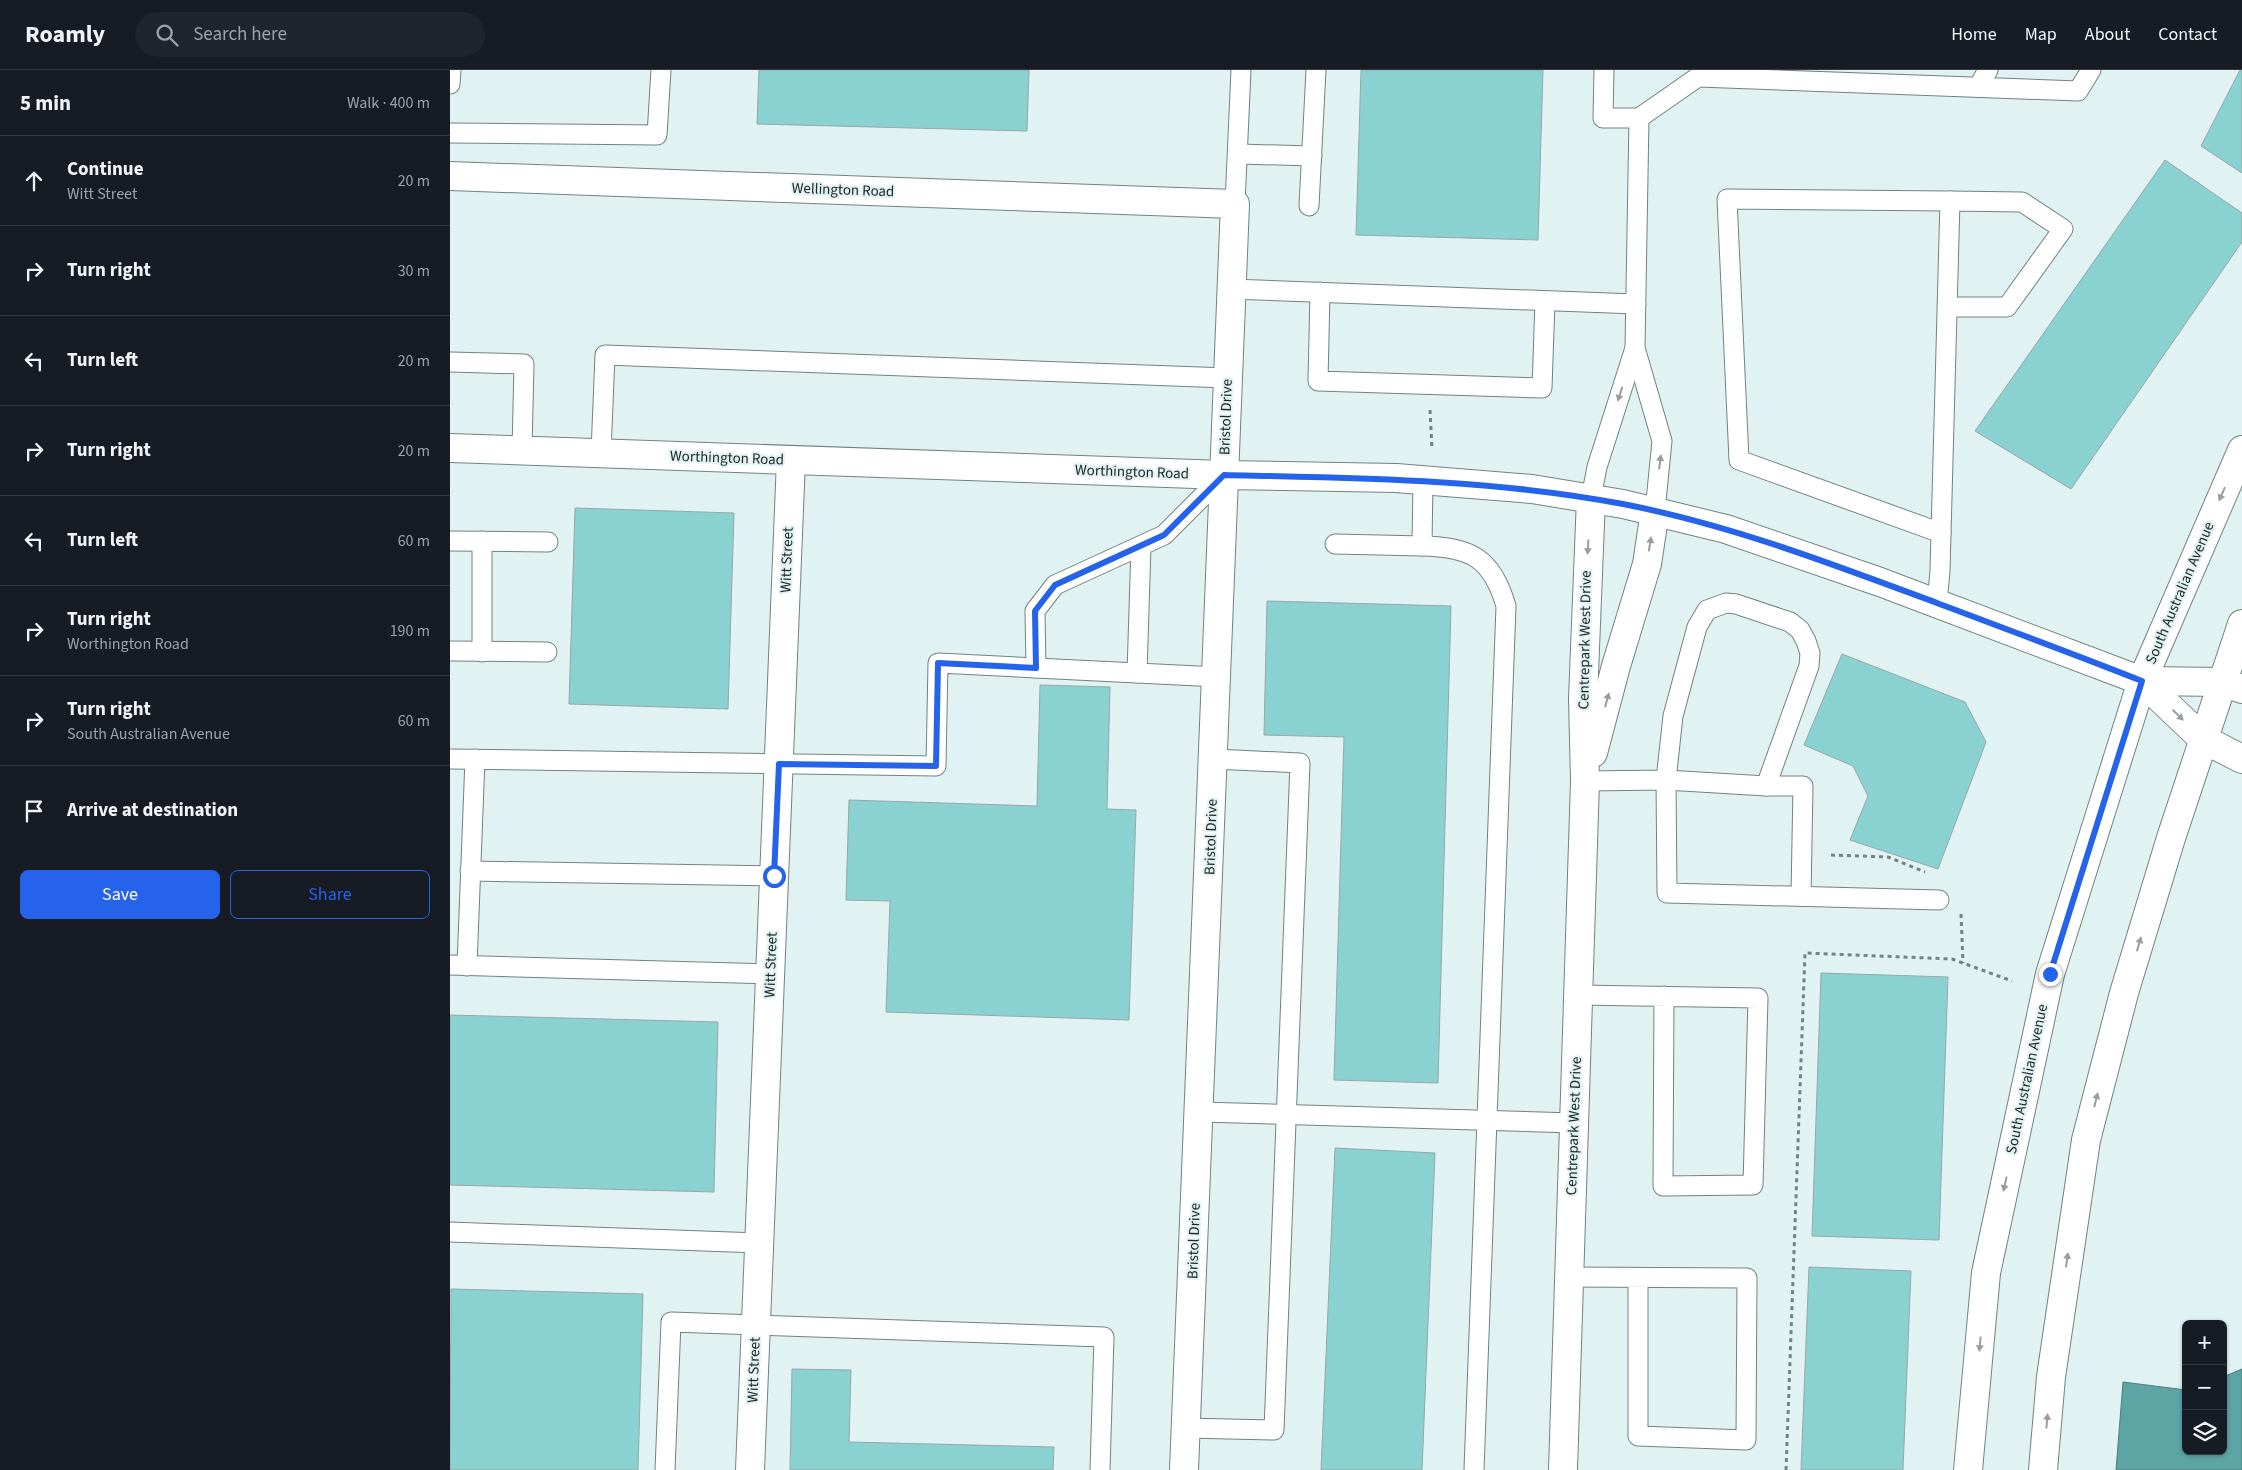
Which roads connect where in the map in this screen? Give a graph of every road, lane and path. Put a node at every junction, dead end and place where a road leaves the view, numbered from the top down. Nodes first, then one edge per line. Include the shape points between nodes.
1 (451, 70) edge
2 (661, 70) edge
3 (1241, 70) edge
4 (1316, 70) edge
5 (1604, 70) edge
6 (1988, 70) edge
7 (2091, 70) edge
8 (1698, 73) edge
9 (450, 84) edge
10 (1978, 88) junction
11 (1639, 118) junction
12 (450, 132) edge
13 (1238, 154) junction
14 (1312, 156) junction
15 (450, 176) edge
16 (1950, 201) junction
17 (1235, 204) junction
18 (1309, 206) dead end
19 (1231, 289) junction
20 (1320, 292) junction
21 (1546, 301) junction
22 (1636, 304) junction
23 (1947, 307) junction
24 (1635, 348) junction
25 (450, 362) edge
26 (1227, 378) junction
27 (1430, 407) dead end
28 (450, 448) edge
29 (1432, 449) dead end
30 (2242, 450) edge
31 (522, 451) junction
32 (601, 453) junction
33 (791, 460) junction
34 (1224, 475) junction
35 (1423, 480) junction
36 (1591, 498) junction
37 (1655, 511) junction
38 (1942, 533) junction
39 (450, 541) edge
40 (482, 541) junction
41 (548, 542) dead end
42 (1335, 544) dead end
43 (1141, 546) junction
44 (1422, 546) junction
45 (1937, 603) junction
46 (2242, 624) edge
47 (450, 651) edge
48 (482, 652) junction
49 (547, 652) dead end
50 (1036, 668) junction
51 (1137, 673) junction
52 (1218, 676) junction
53 (2142, 681) junction
54 (2232, 686) edge
55 (2203, 739) junction
56 (1214, 758) junction
57 (450, 759) edge
58 (474, 759) junction
59 (2242, 759) edge
60 (779, 764) junction
61 (1666, 780) junction
62 (1586, 781) junction
63 (1766, 786) junction
64 (470, 871) junction
65 (774, 876) junction
66 (1802, 896) junction
67 (1938, 900) dead end
68 (458, 966) edge
69 (770, 974) junction
70 (2012, 981) dead end
71 (1579, 995) junction
72 (1664, 996) junction
73 (1200, 1112) junction
74 (1285, 1115) junction
75 (1487, 1121) junction
76 (1574, 1123) junction
77 (450, 1232) edge
78 (759, 1243) junction
79 (1569, 1277) junction
80 (1638, 1278) junction
81 (756, 1325) junction
82 (1186, 1428) junction
83 (665, 1470) edge
84 (750, 1470) edge
85 (1100, 1470) edge
86 (1184, 1470) edge
87 (1474, 1470) edge
88 (1563, 1470) edge
89 (1786, 1470) edge
90 (1968, 1470) edge
91 (2043, 1470) edge

1 - 9 lane
2 - 12 lane via 657,135
3 - 13 lane
4 - 14 lane
5 - 11 lane via 1602,118
6 - 10 lane
7 - 10 lane via 2078,91
8 - 10 lane
8 - 11 lane
11 - 22 lane
13 - 14 lane
13 - 17 lane
14 - 18 lane
15 - 17 street, Wellington Road
16 - 23 lane
16 - 23 lane via 2022,202 2063,229 2007,307
16 - 38 lane via 1727,199 1739,460
17 - 19 street, Bristol Drive
19 - 20 lane
19 - 26 street, Bristol Drive
20 - 21 lane
20 - 21 lane via 1318,381 1542,388
21 - 22 lane
22 - 24 lane
23 - 38 lane
24 -> 36 lane via 1597,467
37 -> 24 lane via 1662,441
25 - 31 lane via 524,364
26 - 32 lane via 605,354
26 - 34 street, Bristol Drive
27 - 29 path
28 - 31 street, Worthington Road
30 -> 53 street, South Australian Avenue
31 - 32 street, Worthington Road
32 - 33 street, Worthington Road
33 - 34 street, Worthington Road
33 - 60 street, Witt Street
34 - 35 street, Worthington Road
34 - 43 lane via 1164,535
34 - 52 street, Bristol Drive
35 - 36 street, Worthington Road via 1532,489
35 - 44 lane
36 - 37 street, Worthington Road
36 -> 62 street, Centrepark West Drive via 1582,699
37 - 45 street, Worthington Road via 1777,546
62 -> 37 street, Centrepark West Drive via 1647,564
38 - 45 lane
39 - 40 lane
40 - 41 lane
40 - 48 lane
42 - 44 lane
43 - 50 lane via 1055,585 1035,611
43 - 51 lane
44 - 75 lane via 1450,547 1471,554 1492,574 1500,586 1506,606
45 - 53 street, Worthington Road
46 - 54 street
47 - 48 lane
48 - 49 lane
50 - 51 lane
50 - 60 lane via 938,663 936,766
51 - 52 lane
52 - 56 street, Bristol Drive
53 - 54 street
53 -> 55 street
53 -> 90 street, South Australian Avenue via 2050,974 1986,1273
54 - 55 street
55 - 59 street
91 -> 55 street via 2051,1378 2086,1140 2124,992
56 - 73 street, Bristol Drive
56 - 74 lane via 1300,763
57 - 58 lane
58 - 60 lane
58 - 64 lane
60 - 65 street, Witt Street
61 - 62 lane
61 - 63 lane
61 - 63 lane via 1673,716 1697,627 1707,610 1726,603 1790,622 1800,630 1810,653 1809,666
61 - 66 lane via 1667,893
62 - 71 street, Centrepark West Drive
63 - 66 lane via 1803,786
64 - 65 lane
64 - 68 lane
65 - 69 street, Witt Street
66 - 67 lane
68 - 69 lane
69 - 78 street, Witt Street
70 - 89 path via 1952,959 1805,953
71 - 72 lane
71 - 76 street, Centrepark West Drive
72 - 72 lane via 1758,998 1753,1185 1663,1186
73 - 74 lane
73 - 82 street, Bristol Drive
74 - 75 lane
74 - 82 lane via 1274,1430
75 - 76 lane
75 - 87 lane
76 - 79 street, Centrepark West Drive
77 - 78 lane
78 - 81 street, Witt Street
79 - 80 lane
79 - 88 street, Centrepark West Drive
80 - 80 lane via 1747,1278 1746,1440 1638,1436
81 - 83 lane via 671,1322
81 - 84 street, Witt Street
81 - 85 lane via 1104,1337
82 - 86 street, Bristol Drive

